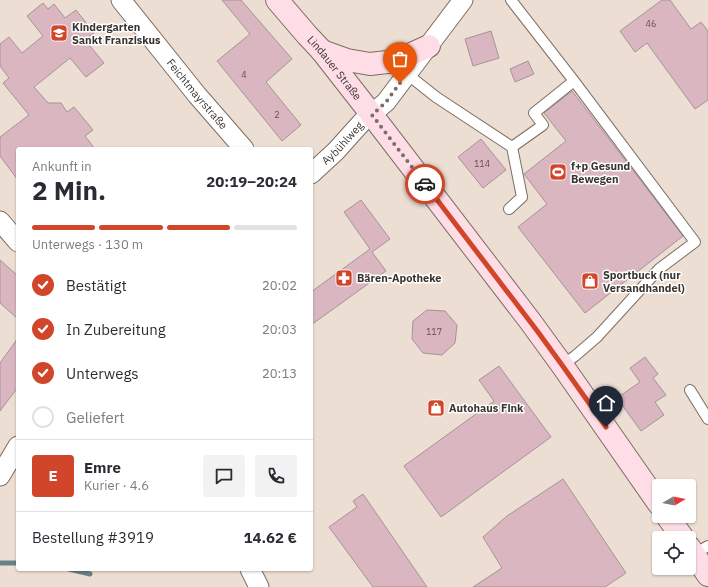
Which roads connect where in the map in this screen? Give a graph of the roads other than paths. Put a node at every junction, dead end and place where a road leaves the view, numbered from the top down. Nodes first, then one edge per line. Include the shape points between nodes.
1 (121, 0) edge
2 (277, 0) edge
3 (463, 0) edge
4 (511, 0) edge
5 (429, 46) junction
6 (322, 51) junction
7 (408, 74) junction
8 (574, 81) junction
9 (372, 115) junction
10 (242, 147) edge
11 (512, 147) junction
12 (313, 172) edge
13 (509, 209) dead end
14 (0, 221) edge
15 (16, 240) edge
16 (562, 365) junction
17 (690, 390) dead end
18 (708, 419) edge
19 (16, 449) edge
20 (0, 476) edge
21 (652, 494) edge
22 (673, 523) edge
23 (680, 531) edge
24 (696, 550) edge
25 (251, 571) edge
26 (707, 575) edge
27 (259, 587) edge

1 - 10 street, Feichtmayrstraße
2 - 6 main road, Lindauer Straße
3 - 5 street, Aybühlweg
4 - 8 lane
5 - 6 main road via 396,61 370,64 347,60
5 - 7 street, Aybühlweg
6 - 9 main road, Lindauer Straße
7 - 9 street, Aybühlweg
7 - 11 lane via 436,97
8 - 11 lane via 534,113 543,125
8 - 16 lane via 695,242 659,270 597,337
9 - 12 street, Aybühlweg
9 - 16 main road, Lindauer Straße
11 - 13 lane via 522,197
14 - 15 street
16 - 21 main road, Lindauer Straße
17 - 18 lane
19 - 20 street
22 - 23 main road
24 - 26 main road
25 - 27 street

